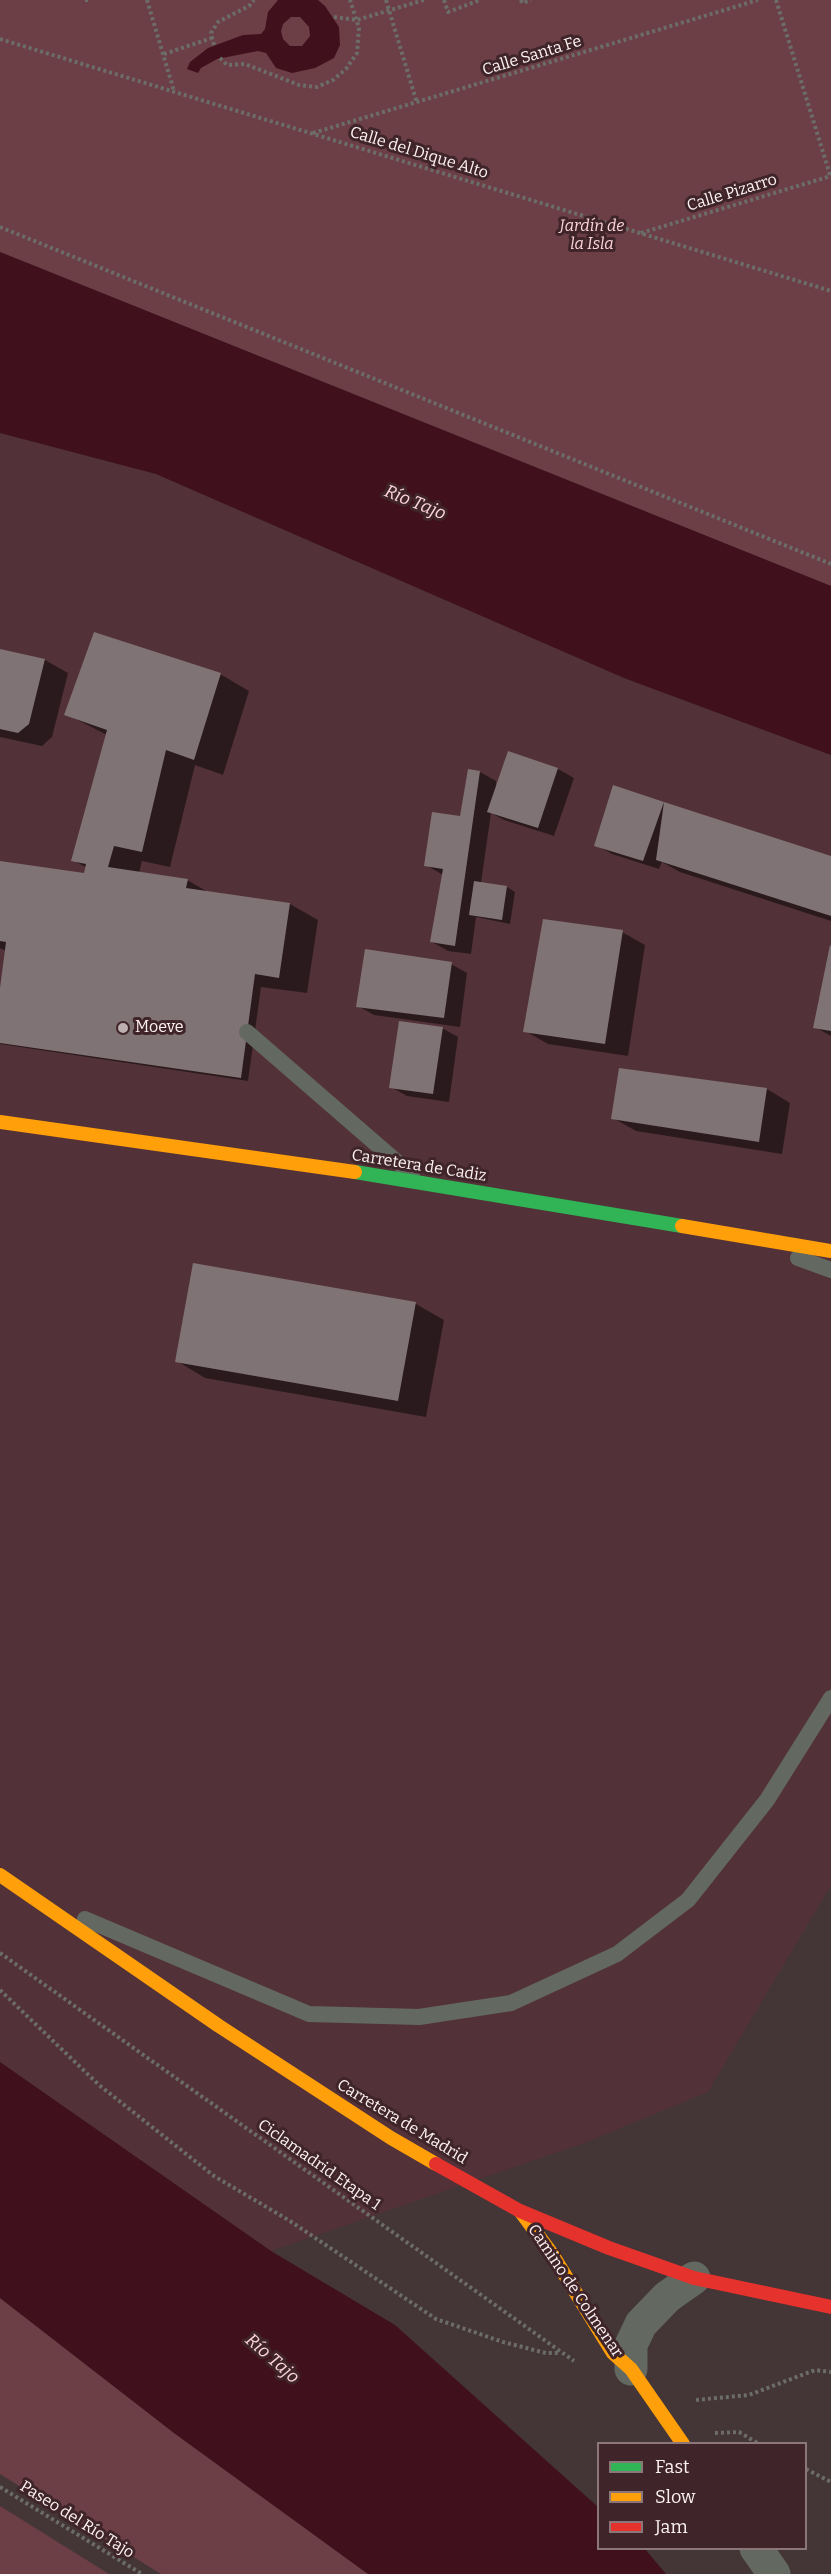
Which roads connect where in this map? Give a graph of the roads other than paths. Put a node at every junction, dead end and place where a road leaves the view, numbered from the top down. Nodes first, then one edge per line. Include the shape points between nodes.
1 (247, 1032) dead end
2 (0, 1122) edge
3 (419, 1181) junction
4 (739, 1236) junction
5 (831, 1251) edge
6 (831, 1270) edge
7 (831, 1698) edge
8 (0, 1875) edge
9 (29, 1895) junction
10 (520, 2211) junction
11 (694, 2278) junction
12 (831, 2307) edge
13 (631, 2369) junction
14 (682, 2442) edge
15 (757, 2550) edge
16 (774, 2574) edge

1 - 3 lane
2 - 3 main road, Carretera de Cadiz
3 - 4 main road, Carretera de Cadiz
4 - 5 main road, Carretera de Cadiz
4 - 6 lane
7 - 9 lane via 767,1800 688,1900 617,1954 511,2003 419,2017 309,2014
8 - 9 main road, Carretera de Madrid
9 - 10 main road, Carretera de Madrid via 391,2138
10 - 11 main road, Carretera de Madrid
10 - 13 main road, Camino de Colmenar via 552,2254 613,2353
11 - 12 main road, Carretera de Madrid
11 - 13 street, Camino de Colmenar via 667,2297 640,2324 631,2346
13 - 14 main road, Camino de Colmenar
15 - 16 street

